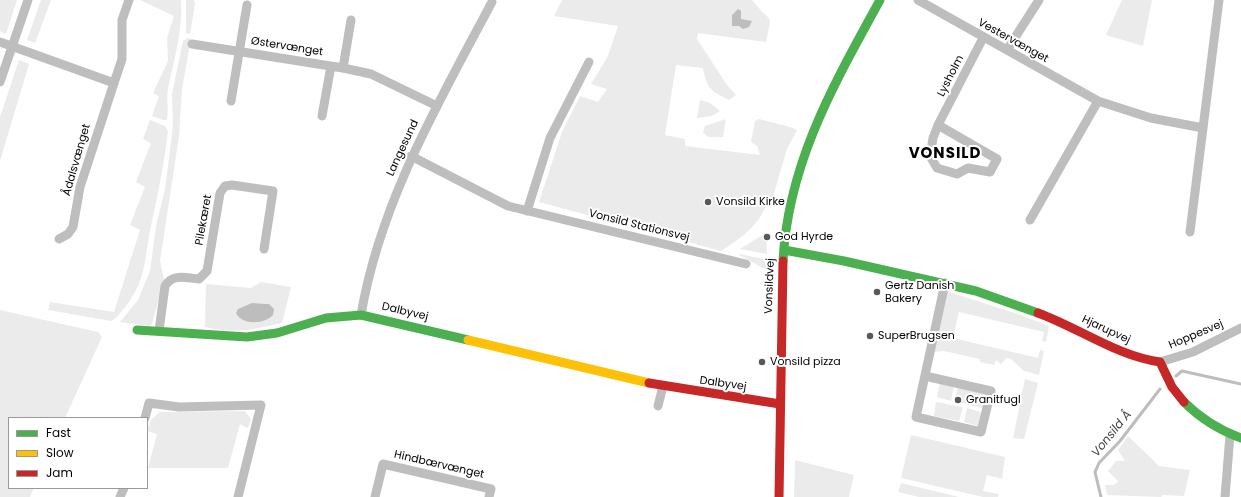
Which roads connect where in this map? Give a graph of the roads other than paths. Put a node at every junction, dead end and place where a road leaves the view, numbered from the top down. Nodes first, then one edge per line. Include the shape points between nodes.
1 (28, 0) edge
2 (129, 0) edge
3 (880, 0) edge
4 (918, 0) edge
5 (1039, 0) edge
6 (1219, 0) edge
7 (492, 2) dead end
8 (247, 5) dead end
9 (351, 20) dead end
10 (983, 38) junction
11 (0, 42) edge
12 (192, 44) dead end
13 (12, 46) junction
14 (1007, 50) junction
15 (239, 52) junction
16 (589, 62) dead end
17 (331, 66) junction
18 (342, 68) junction
19 (0, 82) edge
20 (114, 83) junction
21 (231, 101) dead end
22 (1098, 101) junction
23 (437, 106) junction
24 (322, 116) dead end
25 (938, 125) junction
26 (1203, 128) junction
27 (411, 156) junction
28 (527, 211) junction
29 (1030, 220) dead end
30 (1190, 232) dead end
31 (59, 239) dead end
32 (264, 250) dead end
33 (784, 250) junction
34 (746, 264) dead end
35 (945, 283) junction
36 (361, 315) junction
37 (1241, 328) edge
38 (138, 330) dead end
39 (160, 331) junction
40 (1160, 362) junction
41 (925, 376) junction
42 (663, 386) junction
43 (780, 404) junction
44 (658, 406) dead end
45 (145, 417) edge
46 (1230, 435) junction
47 (1241, 438) edge
48 (238, 497) edge
49 (375, 497) edge
50 (490, 497) edge
51 (779, 497) edge
52 (1225, 497) edge

1 - 13 street
2 - 20 street, Ådalsvænget via 122,20 122,59
3 - 33 street, Vonsildvej via 823,106 812,133 791,196
4 - 10 street, Vestervænget
5 - 14 street
6 - 26 street
7 - 23 street, Langesund
8 - 15 street, Østervænget
9 - 18 street
10 - 14 street, Vestervænget
10 - 25 street, Lysholm
11 - 13 street
12 - 15 street, Østervænget
13 - 19 street
13 - 20 street
14 - 22 street, Vestervænget
15 - 17 street, Østervænget
15 - 21 street, Østervænget
16 - 28 street via 550,138
17 - 18 street, Østervænget
17 - 24 street, Østervænget
18 - 23 street, Østervænget via 371,74
20 - 31 street, Ådalsvænget via 80,187 73,227 68,234
22 - 26 street, Vestervænget via 1151,118
22 - 29 street
23 - 27 street, Langesund
25 - 25 street, Lysholm via 930,156 937,168 957,174 968,168 990,172 997,159
26 - 30 street
27 - 28 street, Vonsild Stationsvej via 508,206
27 - 36 street, Langesund via 386,219
28 - 34 street, Vonsild Stationsvej
32 - 39 street, Pilekæret via 273,191 225,186 220,193 208,271 199,279 175,277 168,281 165,286
33 - 35 street, Hjarupvej
33 - 43 street, Vonsildvej
35 - 40 street, Hjarupvej via 1058,320 1140,359
35 - 41 street
36 - 39 street, Dalbyvej via 326,318 277,333 247,338
36 - 42 street, Dalbyvej
37 - 40 street, Hoppesvej via 1193,352
38 - 39 street, Dalbyvej
40 - 46 street via 1174,392 1203,418
41 - 41 street via 916,417 981,432 991,391
42 - 43 street, Dalbyvej
42 - 44 street
43 - 51 street, Vonsildvej
45 - 48 street via 149,403 179,407 261,405
46 - 47 street
46 - 52 street
49 - 50 street, Hindbærvænget via 383,464 491,489

